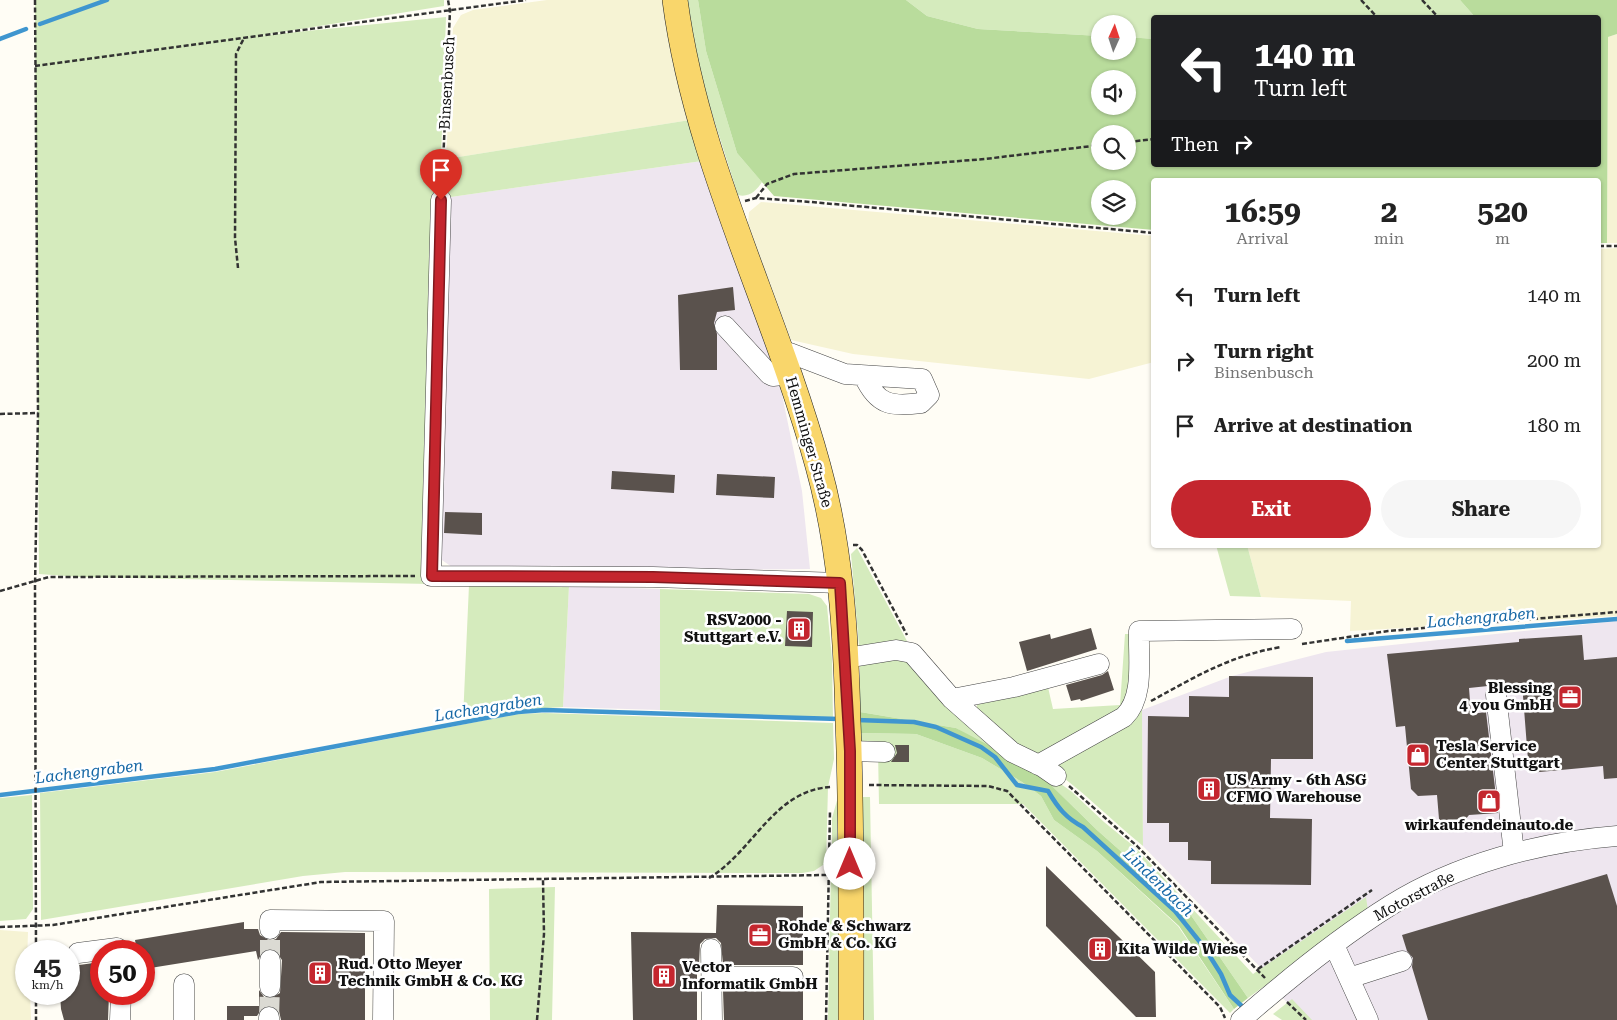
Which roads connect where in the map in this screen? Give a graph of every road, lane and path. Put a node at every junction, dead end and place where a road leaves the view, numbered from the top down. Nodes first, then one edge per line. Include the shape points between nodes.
1 (35, 0) edge
2 (448, 0) edge
3 (526, 0) edge
4 (674, 0) edge
5 (1361, 0) edge
6 (1422, 0) edge
7 (450, 11) junction
8 (1376, 15) dead end
9 (1436, 15) edge
10 (244, 38) junction
11 (35, 66) junction
12 (1151, 139) edge
13 (1136, 141) edge
14 (1091, 146) edge
15 (756, 198) junction
16 (441, 200) joint
17 (729, 205) junction
18 (1151, 233) edge
19 (1601, 246) edge
20 (1617, 246) edge
21 (238, 268) dead end
22 (725, 326) dead end
23 (787, 364) junction
24 (864, 376) dead end
25 (38, 413) junction
26 (0, 414) edge
27 (846, 544) dead end
28 (432, 576) junction
29 (35, 581) junction
30 (840, 583) junction
31 (0, 591) edge
32 (1617, 612) edge
33 (1294, 640) junction
34 (912, 653) junction
35 (846, 658) junction
36 (1099, 664) dead end
37 (1496, 694) dead end
38 (952, 699) junction
39 (1149, 703) dead end
40 (849, 744) junction
41 (885, 752) dead end
42 (1038, 765) junction
43 (1056, 776) joint
44 (839, 788) junction
45 (830, 808) dead end
46 (1617, 836) edge
47 (1514, 853) junction
48 (827, 875) junction
49 (708, 878) junction
50 (543, 880) junction
51 (1372, 890) dead end
52 (0, 927) edge
53 (35, 928) junction
54 (270, 929) dead end
55 (36, 940) edge
56 (1334, 945) junction
57 (712, 948) dead end
58 (270, 960) tunnel mouth
59 (1402, 961) dead end
60 (1258, 969) junction
61 (793, 976) dead end
62 (712, 977) junction
63 (1349, 978) junction
64 (184, 984) dead end
65 (270, 986) tunnel mouth
66 (1268, 997) junction
67 (36, 1005) edge
68 (121, 1005) edge
69 (36, 1020) edge
70 (120, 1020) edge
71 (184, 1020) edge
72 (383, 1020) edge
73 (537, 1020) edge
74 (712, 1020) edge
75 (826, 1020) edge
76 (851, 1020) edge
77 (1227, 1020) edge
78 (1240, 1020) edge
79 (1306, 1020) edge
80 (1368, 1020) edge

1 - 11 path
2 - 7 path, Binsenbusch
3 - 7 path
4 - 17 main road, Hemminger Straße via 690,87
5 - 8 path
6 - 9 path
7 - 10 path
7 - 16 path, Binsenbusch
10 - 11 path
10 - 21 path via 236,54 235,238
11 - 25 path
12 - 13 path
14 - 15 path via 985,160 794,174 767,184
15 - 17 path
15 - 18 path
16 - 28 street
17 - 23 main road, Hemminger Straße
19 - 20 path
22 - 23 street via 769,374 773,376
23 - 24 street via 790,353 845,374
23 - 30 main road, Hemminger Straße via 827,502
25 - 26 path
25 - 29 path
27 - 34 path via 857,545 862,550 911,642
28 - 29 path via 49,577
28 - 30 street via 653,577
29 - 31 path
29 - 53 path
30 - 35 main road, Hemminger Straße
32 - 33 path
33 - 39 path via 1200,672
33 - 42 street via 1138,622 1137,699 1132,710
34 - 35 street via 896,650
34 - 38 street
35 - 40 main road, Hemminger Straße
36 - 38 street via 1014,687
37 - 47 street
38 - 42 street via 1012,752
40 - 41 street
40 - 44 main road, Hemminger Straße
42 - 43 street
43 - 60 path via 1137,846
44 - 49 path via 807,791 790,799 739,855
44 - 76 main road, Hemminger Straße
44 - 77 path via 988,786 1007,791 1220,1007
45 - 48 path
46 - 47 street, Motorstraße via 1588,838
47 - 56 street, Motorstraße via 1433,883 1391,905
48 - 49 path
48 - 75 path
49 - 50 path
50 - 53 path via 321,882
50 - 73 path via 544,934
51 - 60 path
52 - 53 path
53 - 55 path
54 - 72 street via 270,920 384,921
56 - 63 street
56 - 66 street, Motorstraße
57 - 62 street
58 - 65 street
59 - 63 street
60 - 66 path
61 - 62 street
62 - 74 street
63 - 80 street
64 - 71 street
66 - 78 street, Motorstraße
66 - 79 path
67 - 69 path
68 - 70 street

